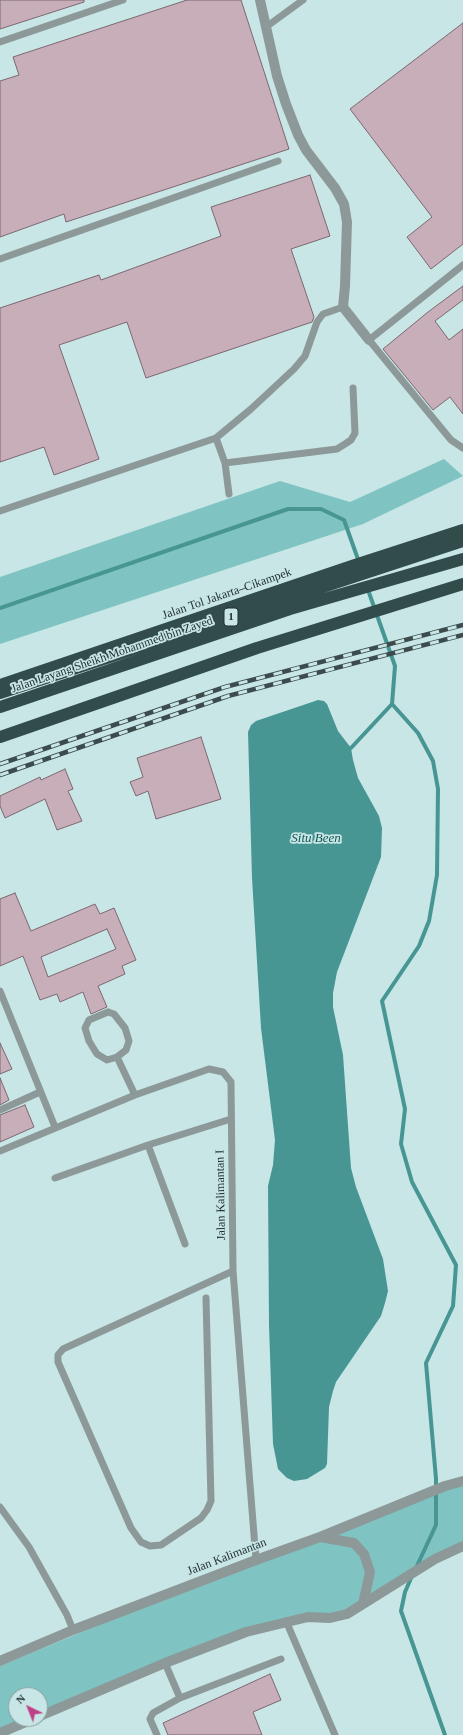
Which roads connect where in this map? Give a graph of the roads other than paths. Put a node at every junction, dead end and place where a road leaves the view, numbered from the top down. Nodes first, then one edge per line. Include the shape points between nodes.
1 (123, 0) edge
2 (260, 0) edge
3 (303, 0) edge
4 (266, 26) junction
5 (0, 42) edge
6 (278, 162) dead end
7 (0, 259) edge
8 (463, 265) edge
9 (343, 306) junction
10 (369, 340) junction
11 (353, 388) dead end
12 (216, 438) junction
13 (463, 448) edge
14 (225, 463) junction
15 (229, 494) dead end
16 (0, 510) edge
17 (463, 530) edge
18 (463, 541) edge
19 (463, 558) edge
20 (463, 584) edge
21 (0, 685) edge
22 (0, 694) edge
23 (0, 708) edge
24 (0, 737) edge
25 (0, 991) edge
26 (117, 1057) junction
27 (40, 1092) junction
28 (135, 1095) junction
29 (0, 1110) edge
30 (231, 1119) junction
31 (55, 1127) junction
32 (148, 1145) junction
33 (0, 1151) edge
34 (54, 1178) dead end
35 (185, 1244) dead end
36 (233, 1271) junction
37 (206, 1298) dead end
38 (463, 1480) edge
39 (0, 1507) edge
40 (320, 1537) junction
41 (463, 1546) edge
42 (256, 1560) junction
43 (363, 1604) junction
44 (286, 1621) junction
45 (73, 1630) junction
46 (281, 1658) dead end
47 (0, 1661) edge
48 (165, 1663) junction
49 (180, 1698) junction
50 (48, 1713) edge
51 (14, 1727) edge
52 (0, 1733) edge
53 (157, 1735) edge
54 (335, 1735) edge

1 - 5 lane
2 - 4 street
3 - 4 lane
4 - 9 street via 277,76 298,135 344,204 347,252
6 - 7 lane
8 - 10 lane
9 - 10 street
9 - 12 lane via 323,314 317,322 305,356 294,369
10 - 13 lane via 451,440
11 - 14 lane via 355,433 351,440 337,449
12 - 14 lane
12 - 16 lane
14 - 15 lane
17 - 21 highway, Jalan Tol Jakarta–Cikampek / 1
18 - 22 highway, Jalan Layang Sheikh Mohammed bin Zayed / 1
19 - 23 highway, Jalan Layang Sheikh Mohammed bin Zayed / 1 via 290,609
20 - 24 highway via 257,648
25 - 27 lane
26 - 26 lane via 107,1060 97,1054 85,1028 89,1020 108,1012 114,1014 125,1028 130,1042 126,1050
26 - 28 lane
27 - 29 lane
27 - 31 lane
28 - 30 lane, Jalan Kalimantan I via 209,1068 223,1072 231,1082
28 - 31 lane, Jalan Kalimantan I
30 - 32 lane
30 - 36 lane, Jalan Kalimantan I
31 - 33 lane, Jalan Kalimantan I
32 - 34 lane
32 - 35 lane
36 - 37 lane via 63,1349 58,1355 58,1362 131,1528 141,1542 150,1546 161,1545 201,1518 211,1501
36 - 42 lane, Jalan Kalimantan I
38 - 40 street, Jalan Kalimantan
39 - 45 lane via 29,1547
40 - 42 street, Jalan Kalimantan
40 - 43 street via 354,1543 364,1554 370,1572
41 - 43 street via 435,1559
42 - 45 street, Jalan Kalimantan
43 - 44 street via 339,1617 308,1617
44 - 48 street via 246,1632
44 - 54 lane
45 - 47 street, Jalan Kalimantan
46 - 49 lane
48 - 49 lane
48 - 50 street
49 - 53 lane via 152,1713 150,1719
51 - 52 street

